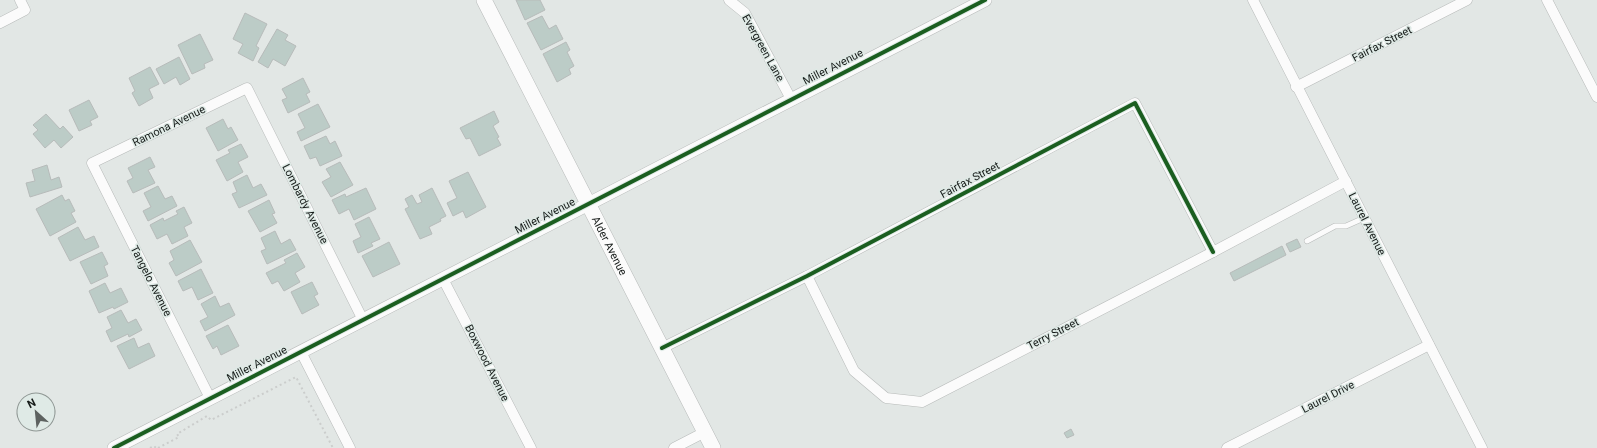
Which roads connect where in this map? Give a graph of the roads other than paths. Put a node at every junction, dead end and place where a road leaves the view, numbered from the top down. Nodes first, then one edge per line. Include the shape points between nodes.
1 (20, 0) edge
2 (484, 0) edge
3 (730, 0) edge
4 (985, 0) edge
5 (1253, 0) edge
6 (1467, 0) edge
7 (1547, 0) edge
8 (970, 4) edge
9 (0, 23) edge
10 (1296, 87) junction
11 (247, 88) joint
12 (1597, 97) edge
13 (791, 99) junction
14 (92, 163) joint
15 (1346, 181) junction
16 (588, 204) junction
17 (1364, 218) junction
18 (1307, 241) dead end
19 (1213, 252) junction
20 (807, 276) junction
21 (443, 279) junction
22 (364, 320) junction
23 (1429, 345) junction
24 (662, 348) junction
25 (300, 352) junction
26 (210, 398) junction
27 (705, 432) junction
28 (114, 448) edge
29 (350, 448) edge
30 (531, 448) edge
31 (674, 448) edge
32 (713, 448) edge
33 (1227, 448) edge
34 (1482, 448) edge

1 - 9 street via 25,10
2 - 16 main road, Alder Avenue
3 - 13 street, Evergreen Lane via 746,13
4 - 8 street, Miller Avenue
5 - 10 street, Laurel Avenue
6 - 10 street, Fairfax Street
7 - 12 street
8 - 13 street, Miller Avenue
10 - 15 street, Laurel Avenue
11 - 14 street, Ramona Avenue
11 - 22 street, Lombardy Avenue
13 - 16 street, Miller Avenue
14 - 26 street, Tangelo Avenue
15 - 17 street, Laurel Avenue
15 - 19 street, Terry Street
16 - 21 street, Miller Avenue
16 - 24 main road, Alder Avenue
17 - 18 lane via 1346,226 1335,226
17 - 23 street, Laurel Avenue
19 - 20 street, Terry Street via 922,402 886,398 854,370
19 - 20 street, Fairfax Street via 1135,103
20 - 24 street, Fairfax Street
21 - 22 street, Miller Avenue
21 - 30 street, Boxwood Avenue
22 - 25 street, Miller Avenue
23 - 33 street, Laurel Drive
23 - 34 street, Laurel Avenue
24 - 27 main road, Alder Avenue
25 - 26 street, Miller Avenue
25 - 29 street
26 - 28 street, Miller Avenue
27 - 31 street
27 - 32 main road, Alder Avenue

